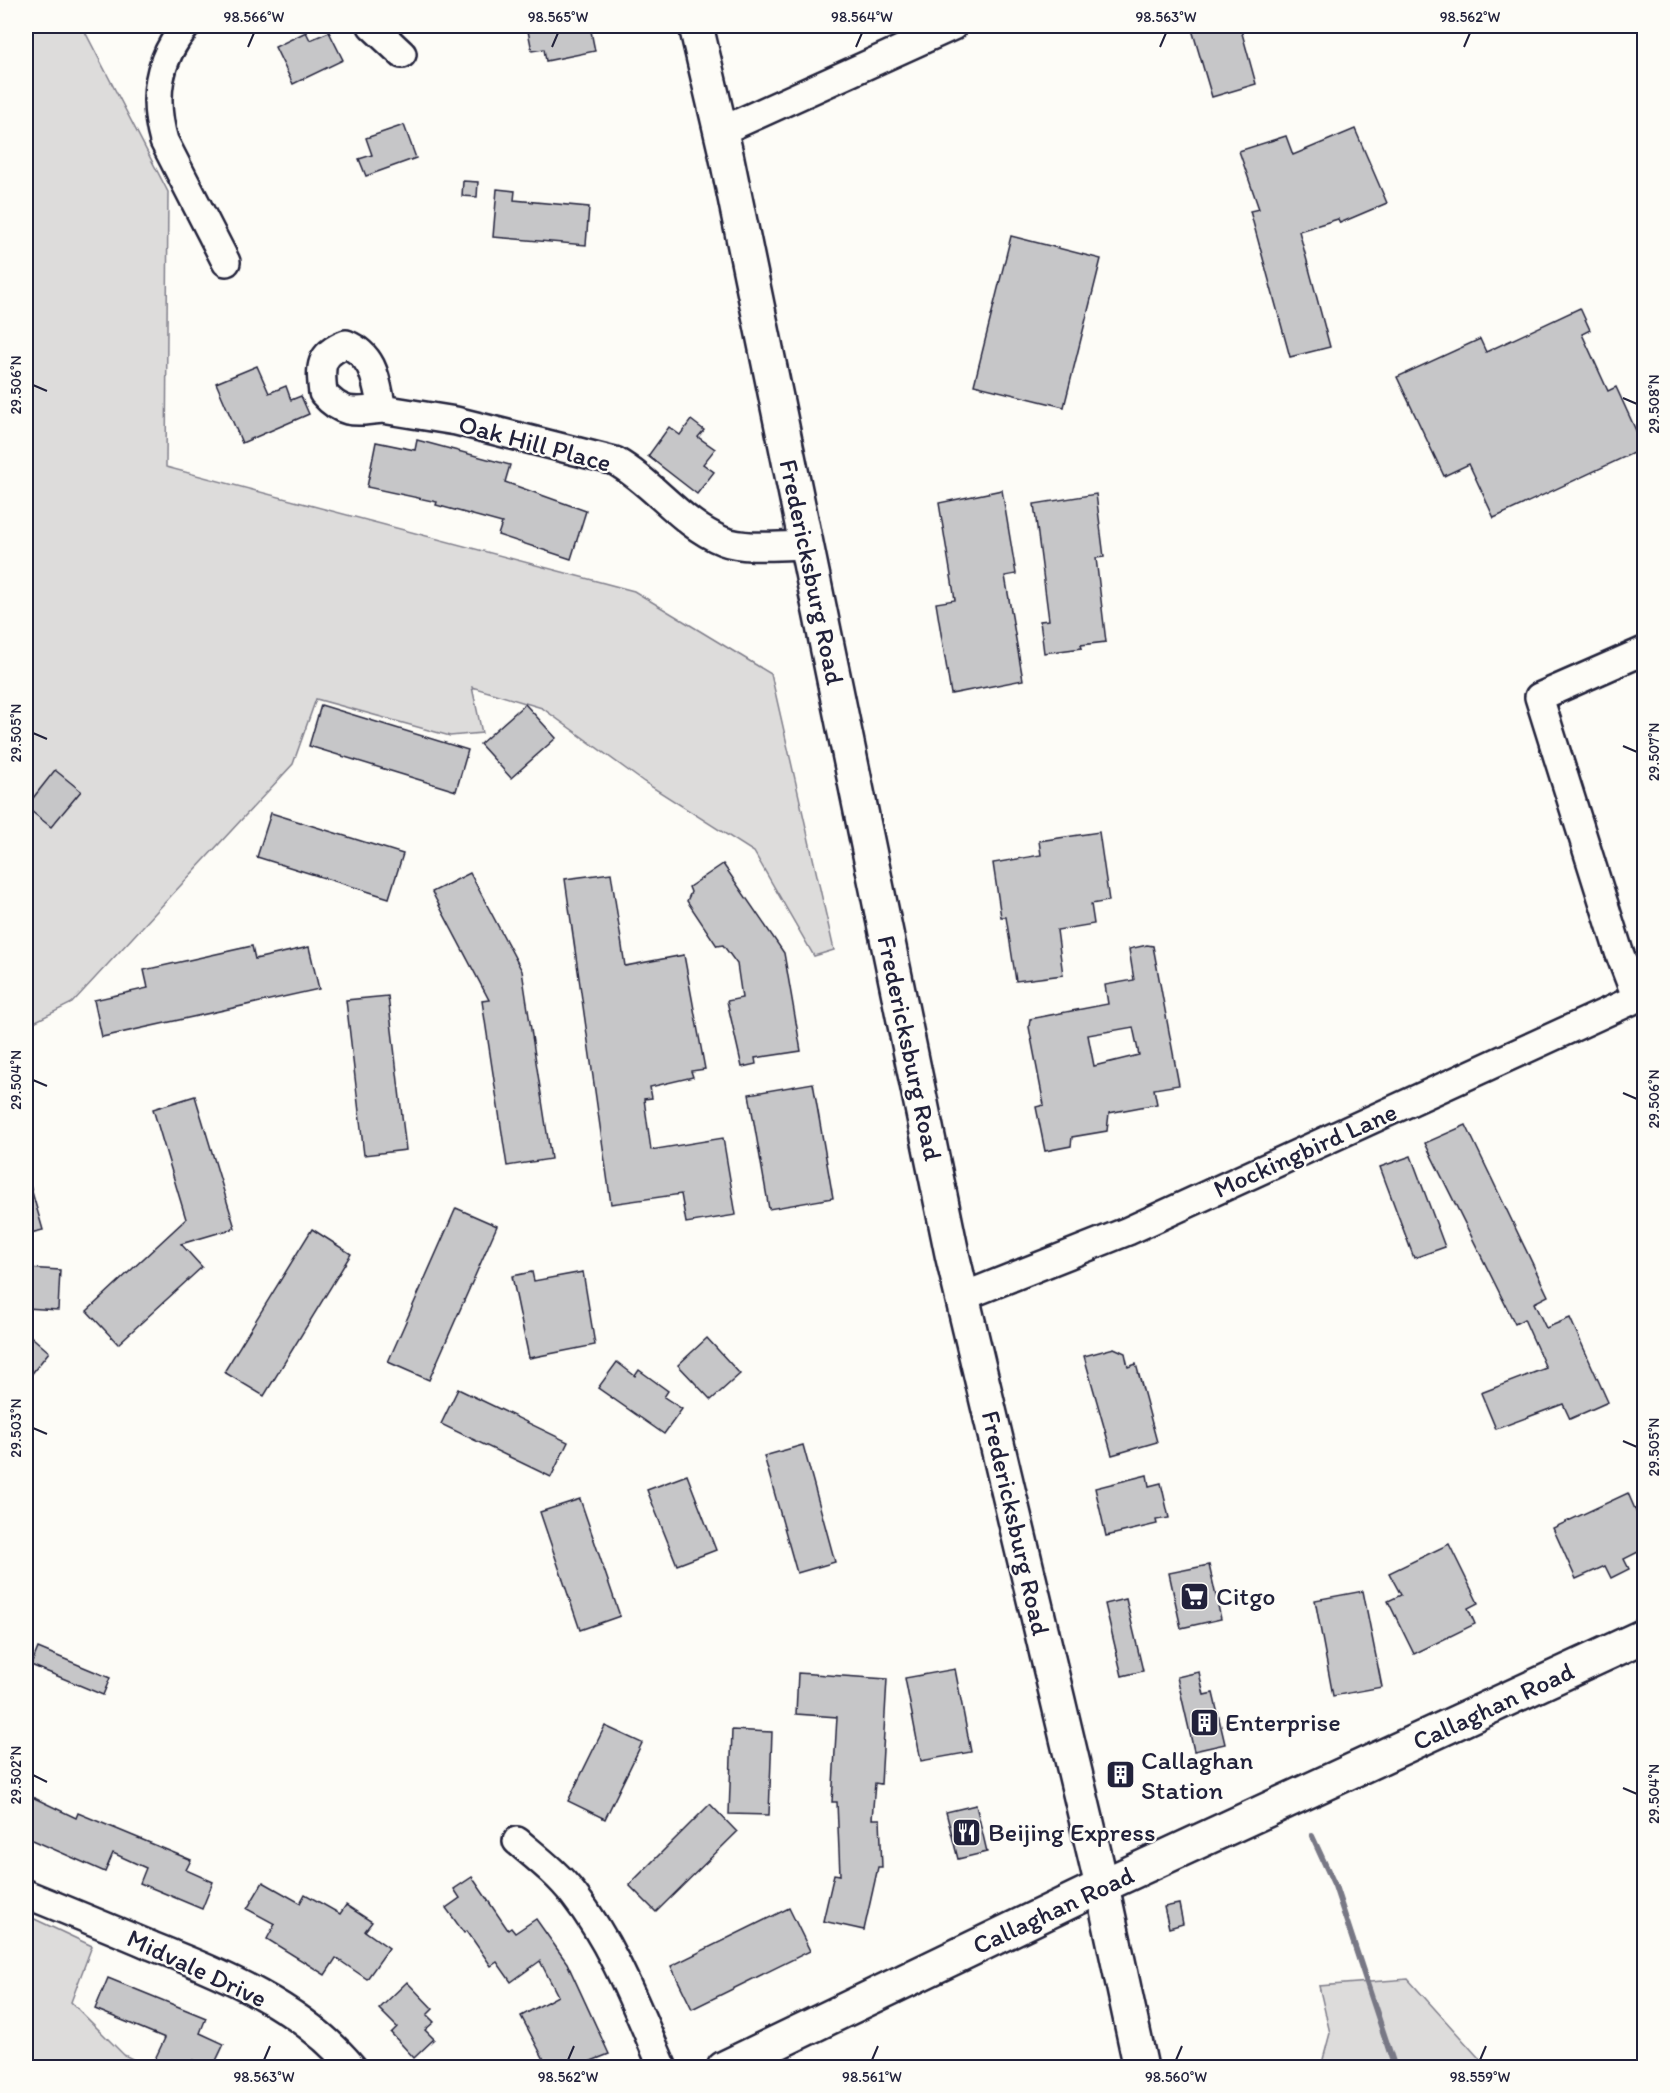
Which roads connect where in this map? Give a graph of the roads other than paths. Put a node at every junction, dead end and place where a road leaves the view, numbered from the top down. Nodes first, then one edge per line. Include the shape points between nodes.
1 (186, 26) edge
2 (372, 26) edge
3 (696, 26) edge
4 (953, 26) edge
5 (402, 54) dead end
6 (721, 131) junction
7 (226, 262) dead end
8 (382, 409) dead end
9 (807, 545) junction
10 (1644, 651) edge
11 (1641, 997) edge
12 (962, 1297) junction
13 (1644, 1636) edge
14 (517, 1840) dead end
15 (1102, 1886) junction
16 (26, 1894) edge
17 (354, 2067) edge
18 (663, 2067) edge
19 (724, 2067) edge
20 (1141, 2067) edge

1 - 7 street via 164,60 158,83 158,122
2 - 5 street
3 - 6 main road, Fredericksburg Road
4 - 6 street
6 - 9 main road, Fredericksburg Road
8 - 9 street, Oak Hill Place via 456,421 615,461 698,526 724,541
9 - 12 main road, Fredericksburg Road
10 - 11 street via 1539,697 1619,952
11 - 12 street, Mockingbird Lane via 1128,1231
12 - 15 main road, Fredericksburg Road
13 - 15 main road, Callaghan Road
14 - 18 street via 558,1876 592,1921
15 - 19 main road, Callaghan Road
15 - 20 main road, Fredericksburg Road
16 - 17 street, Midvale Drive via 223,1974 261,1994 322,2036

